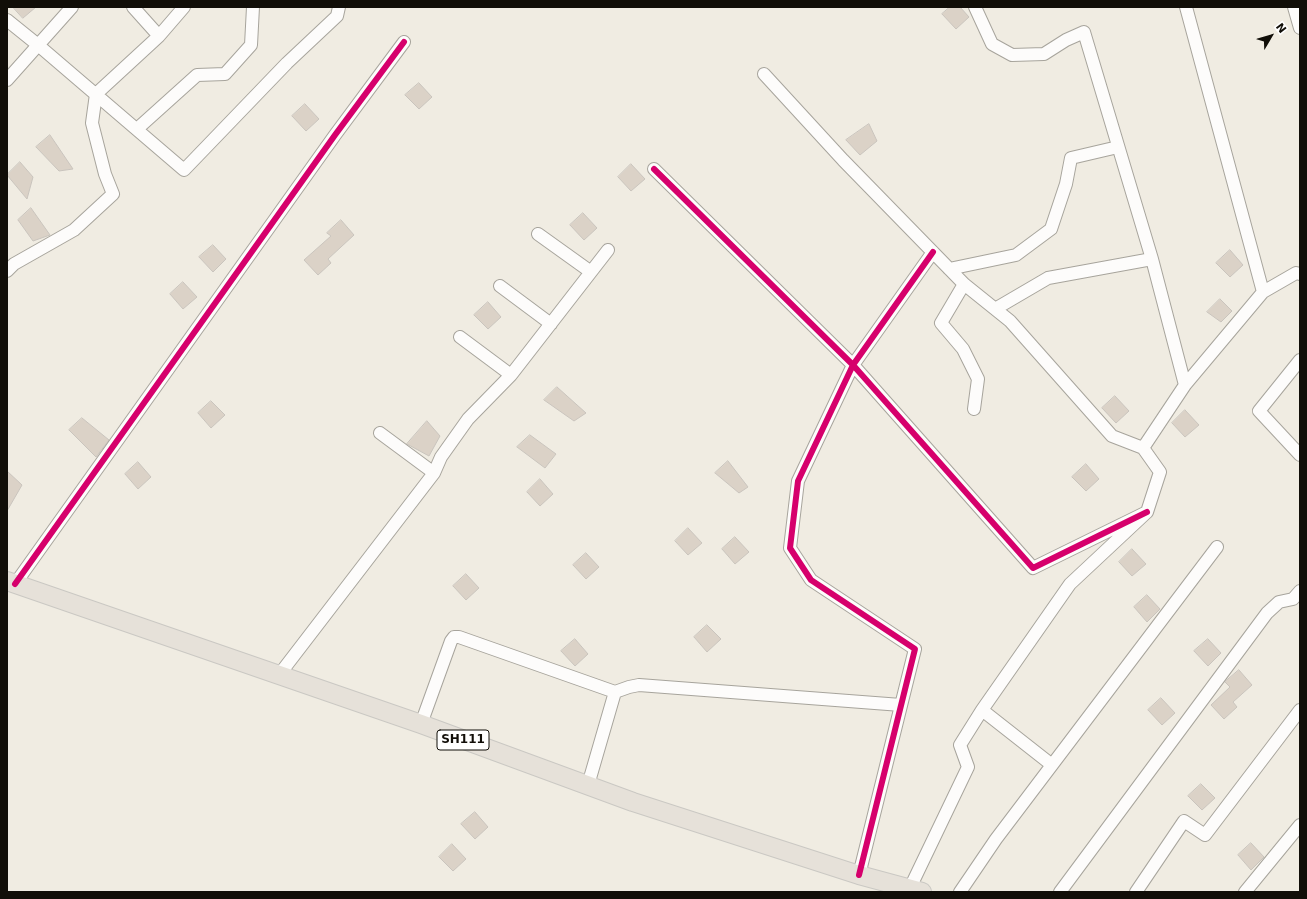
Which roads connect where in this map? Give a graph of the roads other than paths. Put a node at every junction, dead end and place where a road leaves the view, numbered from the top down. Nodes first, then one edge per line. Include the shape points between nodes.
1 (72, 7) edge
2 (133, 7) edge
3 (184, 7) edge
4 (253, 7) edge
5 (339, 7) edge
6 (975, 7) edge
7 (1186, 7) edge
8 (1294, 7) edge
9 (7, 20) edge
10 (1300, 28) edge
11 (159, 36) junction
12 (404, 42) dead end
13 (38, 45) junction
14 (764, 74) dead end
15 (7, 80) edge
16 (96, 94) junction
17 (137, 129) junction
18 (1118, 147) junction
19 (654, 169) dead end
20 (538, 234) dead end
21 (608, 250) dead end
22 (933, 252) junction
23 (1152, 259) junction
24 (949, 269) junction
25 (7, 271) edge
26 (591, 272) junction
27 (1300, 274) edge
28 (964, 284) junction
29 (500, 286) dead end
30 (1263, 292) junction
31 (995, 309) junction
32 (550, 324) junction
33 (460, 337) dead end
34 (1300, 360) edge
35 (853, 365) junction
36 (511, 375) junction
37 (1184, 385) junction
38 (974, 409) dead end
39 (380, 433) dead end
40 (1143, 448) junction
41 (1300, 454) edge
42 (434, 473) junction
43 (1147, 512) junction
44 (1217, 547) dead end
45 (11, 583) edge
46 (1300, 591) edge
47 (279, 675) junction
48 (615, 692) junction
49 (902, 705) junction
50 (982, 710) junction
51 (1300, 710) edge
52 (421, 724) junction
53 (1052, 765) junction
54 (588, 785) junction
55 (1300, 824) edge
56 (859, 875) junction
57 (916, 890) edge
58 (960, 892) edge
59 (1060, 892) edge
60 (1136, 892) edge
61 (1246, 892) edge

1 - 13 street
2 - 11 street
3 - 11 street
4 - 17 street via 251,45 226,74 197,75
5 - 17 street via 337,16 287,63 184,170
6 - 18 street via 992,44 1012,55 1044,54 1084,32
7 - 30 street
8 - 10 street
9 - 13 street
11 - 16 street
12 - 45 street
13 - 15 street
13 - 16 street
14 - 22 street
16 - 17 street
16 - 25 street via 92,123 113,194 74,230 14,264
18 - 23 street
18 - 24 street via 1071,158 1066,184 1051,229 1016,255
19 - 35 street
20 - 26 street
21 - 26 street
22 - 24 street
22 - 35 street
23 - 31 street via 1048,278
23 - 37 street
24 - 28 street
26 - 32 street
27 - 30 street via 1296,273
28 - 31 street
28 - 38 street via 941,323 964,349 978,379
29 - 32 street
30 - 37 street
31 - 40 street via 1010,321 1112,436
32 - 36 street
33 - 36 street
34 - 41 street via 1259,411
35 - 43 street via 1033,568
35 - 49 street via 798,481 790,548 811,580 915,649
36 - 42 street via 468,419 441,458
37 - 40 street
39 - 42 street
40 - 43 street via 1160,472
42 - 47 street
43 - 50 street via 1070,584
44 - 53 street
45 - 47 main road, SH111
46 - 59 street via 1293,599 1279,602 1267,613
47 - 52 main road, SH111
48 - 49 street via 639,685
48 - 52 street via 454,637
48 - 54 street
49 - 56 street
50 - 53 street
50 - 57 street via 960,745 968,767 960,780
51 - 60 street via 1205,835 1184,821
52 - 54 main road, SH111
53 - 58 street
54 - 56 main road, SH111
55 - 61 street
56 - 57 main road, SH111

